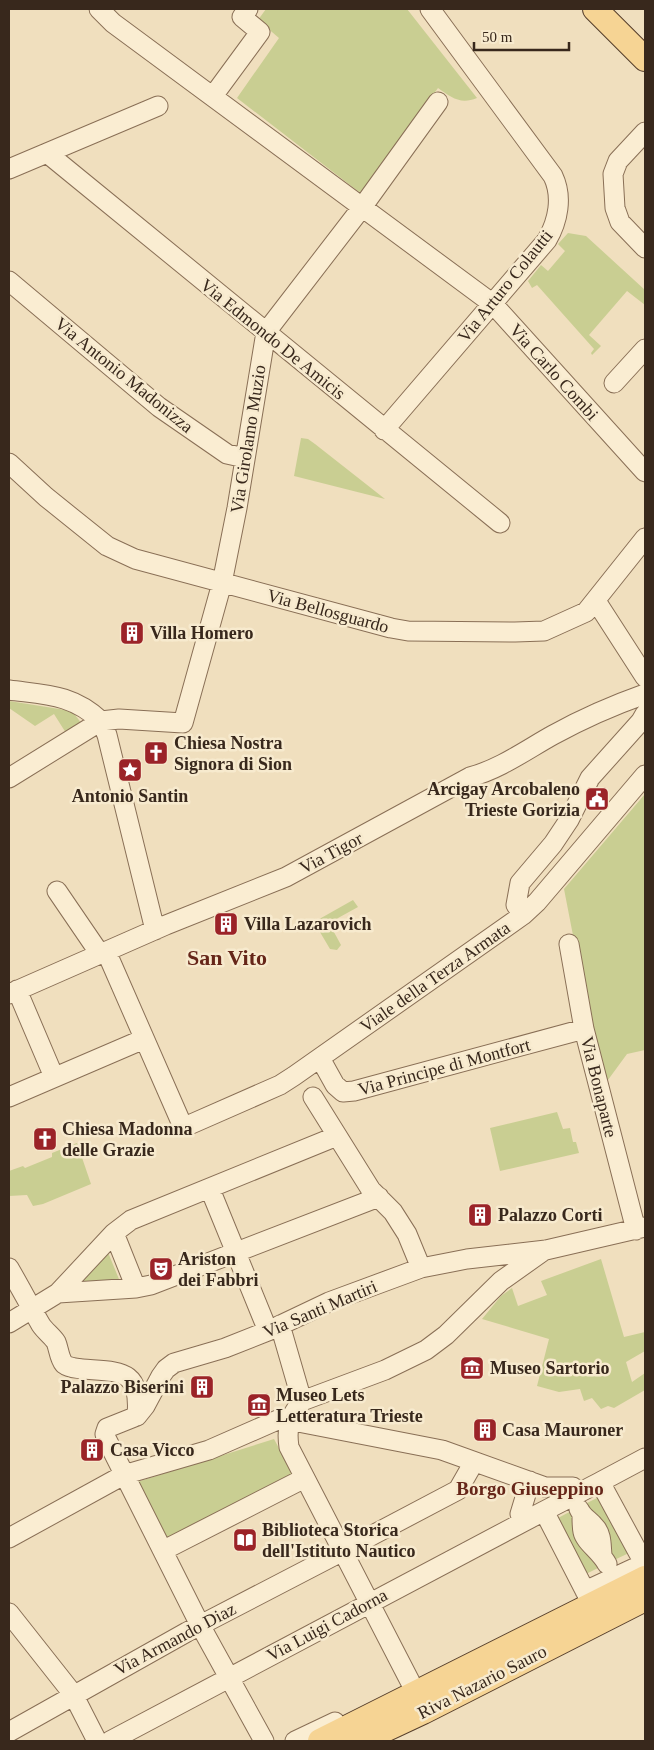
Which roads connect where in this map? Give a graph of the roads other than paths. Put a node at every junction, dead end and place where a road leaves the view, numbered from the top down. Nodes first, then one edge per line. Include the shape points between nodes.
1 (99, 9) edge
2 (248, 9) edge
3 (430, 9) edge
4 (595, 9) edge
5 (645, 58) edge
6 (213, 96) junction
7 (438, 102) dead end
8 (158, 106) dead end
9 (645, 132) edge
10 (46, 153) junction
11 (9, 169) edge
12 (363, 206) junction
13 (645, 248) edge
14 (9, 281) edge
15 (493, 304) junction
16 (266, 332) junction
17 (645, 349) edge
18 (614, 383) dead end
19 (384, 430) junction
20 (245, 458) junction
21 (9, 463) edge
22 (645, 472) edge
23 (500, 523) dead end
24 (645, 538) edge
25 (222, 583) junction
26 (596, 601) junction
27 (645, 677) edge
28 (9, 690) edge
29 (645, 694) edge
30 (645, 714) edge
31 (101, 721) junction
32 (645, 775) edge
33 (9, 778) edge
34 (57, 892) dead end
35 (519, 909) dead end
36 (155, 930) junction
37 (569, 944) dead end
38 (103, 952) junction
39 (13, 992) edge
40 (584, 1030) junction
41 (144, 1039) junction
42 (320, 1058) junction
43 (54, 1077) junction
44 (9, 1097) edge
45 (313, 1097) dead end
46 (337, 1136) junction
47 (210, 1188) junction
48 (379, 1197) junction
49 (641, 1228) edge
50 (114, 1233) junction
51 (546, 1250) junction
52 (236, 1253) junction
53 (9, 1268) edge
54 (422, 1268) junction
55 (136, 1288) junction
56 (58, 1293) junction
57 (33, 1309) junction
58 (9, 1323) edge
59 (274, 1328) junction
60 (302, 1401) junction
61 (137, 1416) junction
62 (645, 1458) edge
63 (474, 1462) junction
64 (125, 1475) junction
65 (302, 1479) junction
66 (600, 1482) junction
67 (537, 1484) junction
68 (569, 1489) dead end
69 (544, 1511) junction
70 (580, 1512) dead end
71 (520, 1514) dead end
72 (9, 1538) edge
73 (166, 1549) junction
74 (346, 1550) junction
75 (605, 1559) dead end
76 (645, 1570) edge
77 (645, 1599) edge
78 (370, 1602) junction
79 (593, 1606) junction
80 (9, 1613) edge
81 (200, 1624) junction
82 (229, 1677) junction
83 (414, 1688) junction
84 (73, 1694) junction
85 (9, 1732) edge
86 (97, 1741) edge
87 (110, 1741) edge
88 (264, 1741) edge
89 (296, 1741) edge
90 (320, 1741) edge
91 (344, 1741) edge
92 (361, 1741) edge

1 - 6 street, Via Carlo Combi via 113,23
2 - 6 street via 242,17 260,32
3 - 15 street, Via Arturo Colautti via 558,186 557,215 550,234
4 - 5 main road
6 - 12 street, Via Carlo Combi
7 - 12 street, Via Girolamo Muzio
8 - 10 street
9 - 13 street via 618,162 613,174 615,208 620,222
10 - 11 street
10 - 16 street, Via Edmondo De Amicis
12 - 15 street, Via Carlo Combi
12 - 16 street, Via Girolamo Muzio
14 - 20 street, Via Antonio Madonizza via 159,407 227,454
15 - 19 street, Via Arturo Colautti
15 - 22 street, Via Carlo Combi
16 - 19 street, Via Edmondo De Amicis
16 - 20 street, Via Girolamo Muzio
17 - 18 street
19 - 23 street, Via Edmondo De Amicis
20 - 25 street, Via Girolamo Muzio
21 - 25 street, Via Bellosguardo via 107,546 135,559
24 - 26 street, Via Bellosguardo
25 - 26 street, Via Bellosguardo via 408,630 544,631 586,612
25 - 31 street, Via Girolamo Muzio via 183,723
26 - 27 street
28 - 31 street via 70,700
29 - 36 street, Via Tigor via 556,733 286,877
30 - 35 street via 590,778 564,828 520,882 516,905
31 - 33 street
31 - 36 street
32 - 42 street, Viale della Terza Armata via 523,915
34 - 38 street
36 - 38 street, Via Tigor
37 - 40 street, Via Bonaparte
38 - 39 street, Via Tigor
38 - 41 street
39 - 43 street
40 - 42 street, Via Principe di Montfort via 354,1091 344,1092 335,1085
40 - 49 street, Via Bonaparte
41 - 42 street, Viale della Terza Armata via 183,1125 280,1085
41 - 43 street
43 - 44 street
45 - 46 street
46 - 47 street
46 - 48 street via 371,1190
47 - 50 street via 126,1222
47 - 52 street
48 - 52 street
48 - 54 street via 394,1212
49 - 51 street
50 - 55 street
50 - 56 street
51 - 54 street, Via Santi Martiri
51 - 60 street via 515,1270 426,1350 384,1370
52 - 55 street
52 - 59 street
53 - 57 street
54 - 59 street, Via Santi Martiri via 329,1302
55 - 56 street
56 - 57 street
57 - 58 street
57 - 61 street via 55,1342 66,1366 112,1371 128,1377 137,1402
59 - 60 street
59 - 61 street, Via Santi Martiri via 174,1363 161,1376
60 - 65 street via 289,1420 287,1437
61 - 64 street via 105,1430
62 - 66 street, Via Luigi Cadorna
63 - 64 street via 442,1450 290,1420 209,1450
63 - 67 street
63 - 74 street, Via Armando Diaz via 458,1490
64 - 72 street
64 - 73 street
65 - 73 street
65 - 74 street
66 - 69 street, Via Luigi Cadorna
66 - 76 street
67 - 68 street
67 - 71 street
69 - 78 street, Via Luigi Cadorna
69 - 79 street
70 - 75 street via 586,1540
73 - 81 street
74 - 78 street
74 - 81 street, Via Armando Diaz
76 - 79 main road
77 - 79 main road
78 - 82 street, Via Luigi Cadorna
78 - 83 street
79 - 83 main road, Riva Nazario Sauro
79 - 92 main road, Riva Nazario Sauro
80 - 84 street
81 - 82 street
81 - 84 street, Via Armando Diaz
82 - 87 street, Via Luigi Cadorna
82 - 88 street
83 - 89 street, Riva Nazario Sauro
83 - 90 main road, Riva Nazario Sauro
83 - 91 street, Riva Nazario Sauro via 416,1703 411,1707
84 - 85 street, Via Armando Diaz
84 - 86 street

